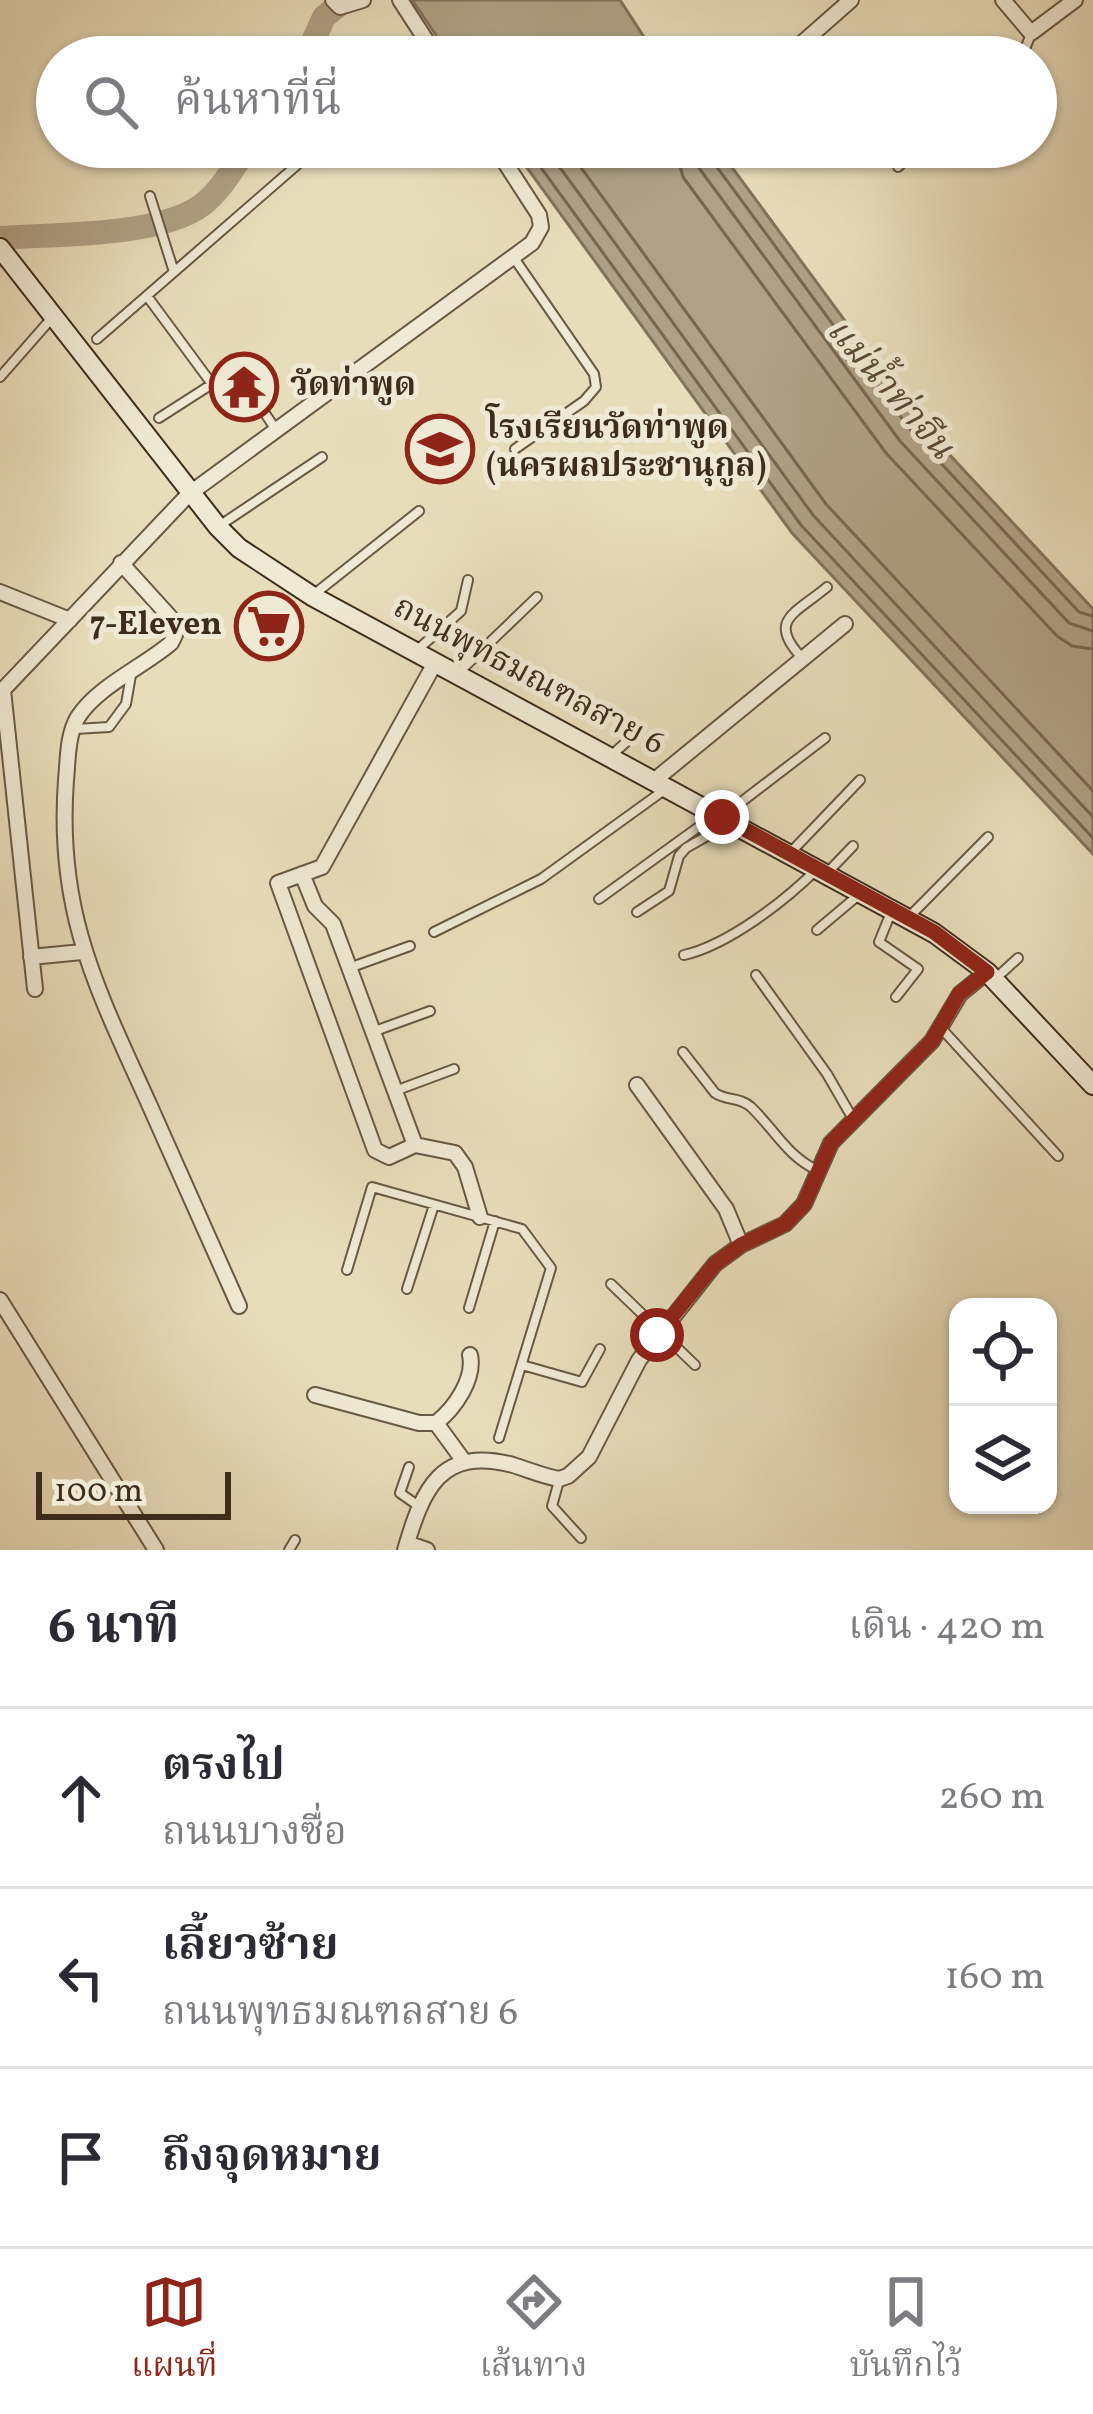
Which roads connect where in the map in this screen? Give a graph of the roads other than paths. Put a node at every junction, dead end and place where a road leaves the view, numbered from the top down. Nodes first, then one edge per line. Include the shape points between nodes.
1 (363, 0) edge
2 (400, 0) edge
3 (851, 0) edge
4 (1003, 0) edge
5 (1075, 0) edge
6 (337, 3) edge
7 (1031, 33) junction
8 (423, 36) edge
9 (810, 36) edge
10 (1030, 36) edge
11 (294, 168) edge
12 (509, 168) edge
13 (151, 196) dead end
14 (1, 250) edge
15 (513, 256) junction
16 (174, 272) junction
17 (147, 296) junction
18 (52, 318) junction
19 (90, 345) junction
20 (0, 377) edge
21 (212, 384) junction
22 (151, 423) junction
23 (276, 430) junction
24 (515, 449) dead end
25 (322, 457) dead end
26 (188, 494) junction
27 (419, 511) dead end
28 (218, 527) junction
29 (121, 563) junction
30 (468, 580) dead end
31 (827, 587) dead end
32 (0, 592) edge
33 (312, 596) junction
34 (537, 597) dead end
35 (70, 620) junction
36 (845, 625) dead end
37 (415, 652) junction
38 (803, 659) junction
39 (436, 663) junction
40 (131, 674) junction
41 (457, 674) junction
42 (2, 692) edge
43 (74, 729) junction
44 (637, 732) dead end
45 (825, 738) dead end
46 (611, 755) junction
47 (860, 780) dead end
48 (662, 783) junction
49 (723, 818) junction
50 (988, 837) dead end
51 (853, 846) dead end
52 (790, 853) junction
53 (822, 871) junction
54 (302, 874) junction
55 (862, 892) junction
56 (599, 899) dead end
57 (638, 912) dead end
58 (901, 913) junction
59 (817, 930) dead end
60 (434, 932) dead end
61 (410, 946) dead end
62 (82, 952) junction
63 (684, 955) dead end
64 (32, 957) junction
65 (1018, 958) dead end
66 (349, 968) junction
67 (756, 975) dead end
68 (990, 976) junction
69 (35, 989) dead end
70 (896, 997) dead end
71 (430, 1011) dead end
72 (940, 1027) junction
73 (373, 1032) junction
74 (683, 1052) dead end
75 (454, 1069) dead end
76 (637, 1085) dead end
77 (1093, 1085) edge
78 (395, 1091) junction
79 (853, 1119) junction
80 (415, 1145) junction
81 (1058, 1156) dead end
82 (819, 1170) junction
83 (434, 1204) junction
84 (487, 1219) junction
85 (741, 1245) junction
86 (347, 1270) dead end
87 (611, 1284) dead end
88 (407, 1289) dead end
89 (0, 1300) edge
90 (239, 1306) dead end
91 (470, 1308) dead end
92 (657, 1328) junction
93 (600, 1349) dead end
94 (470, 1355) dead end
95 (521, 1365) junction
96 (695, 1365) dead end
97 (315, 1395) dead end
98 (440, 1430) junction
99 (499, 1438) dead end
100 (461, 1457) junction
101 (409, 1467) dead end
102 (560, 1479) junction
103 (418, 1505) junction
104 (581, 1538) dead end
105 (295, 1540) dead end
106 (406, 1546) edge
107 (155, 1550) edge
108 (290, 1550) edge
109 (427, 1550) edge

1 - 6 street
2 - 8 street
3 - 9 street
4 - 7 street
5 - 7 street
7 - 10 lane
11 - 16 lane
12 - 15 street via 541,227
13 - 16 lane
14 - 18 main road, ถนนพุทธมณฑลสาย 6
15 - 23 street
15 - 24 lane via 596,386
16 - 17 lane
17 - 19 lane
17 - 21 lane
18 - 19 main road, ถนนพุทธมณฑลสาย 6
18 - 20 lane
19 - 22 main road, ถนนพุทธมณฑลสาย 6
21 - 22 lane
21 - 23 lane via 233,377 245,383
22 - 26 main road, ถนนพุทธมณฑลสาย 6
23 - 26 street
25 - 28 lane
26 - 28 main road, ถนนพุทธมณฑลสาย 6
26 - 29 street
27 - 33 lane
28 - 33 main road, ถนนพุทธมณฑลสาย 6
29 - 35 street
29 - 40 street via 175,628 171,644
30 - 37 lane via 461,611
31 - 38 lane via 784,628
32 - 35 street
33 - 37 main road, ถนนพุทธมณฑลสาย 6
34 - 41 lane
35 - 42 street
36 - 38 street
37 - 39 main road, ถนนพุทธมณฑลสาย 6
38 - 48 street
39 - 41 main road, ถนนพุทธมณฑลสาย 6
39 - 54 street via 322,867
40 - 43 street via 95,699
40 - 43 lane via 120,717 109,727
41 - 46 main road, ถนนพุทธมณฑลสาย 6
42 - 64 street
43 - 62 street via 65,846
44 - 46 lane
45 - 49 lane
46 - 48 main road, ถนนพุทธมณฑลสาย 6
47 - 52 lane
48 - 49 main road, ถนนพุทธมณฑลสาย 6
48 - 60 lane via 541,879
49 - 52 main road, ถนนพุทธมณฑลสาย 6
49 - 56 lane
49 - 57 lane via 680,856 669,891
50 - 58 lane
51 - 53 lane
52 - 53 main road, ถนนพุทธมณฑลสาย 6
53 - 55 main road, ถนนพุทธมณฑลสาย 6
53 - 63 lane
54 - 66 street
54 - 80 street via 278,884 375,1150 389,1156
55 - 58 main road, ถนนพุทธมณฑลสาย 6
55 - 59 lane
58 - 68 main road, ถนนพุทธมณฑลสาย 6
58 - 70 lane via 879,942 918,969
61 - 66 lane
62 - 64 street
62 - 90 street
64 - 69 street
65 - 68 lane
66 - 73 street
67 - 79 lane
68 - 72 street via 959,994
68 - 77 main road, ถนนพุทธมณฑลสาย 6
71 - 73 lane
72 - 79 street
72 - 81 lane
73 - 78 street
74 - 82 lane via 715,1093 747,1103 790,1154
75 - 78 lane
76 - 85 street via 725,1209
78 - 80 street
79 - 82 street
80 - 84 street via 455,1154
82 - 85 street via 785,1224
83 - 84 lane
83 - 86 lane via 371,1187
83 - 88 lane
84 - 91 lane
84 - 95 lane via 521,1229 551,1268
85 - 92 street
87 - 92 lane
89 - 107 street
92 - 96 lane
92 - 102 street via 589,1457
93 - 95 lane via 583,1382
94 - 98 street
95 - 99 lane
97 - 98 street
98 - 100 street
100 - 102 street
100 - 103 street
101 - 103 lane via 401,1496
102 - 104 lane via 552,1506
103 - 106 street
105 - 108 lane
106 - 109 street

